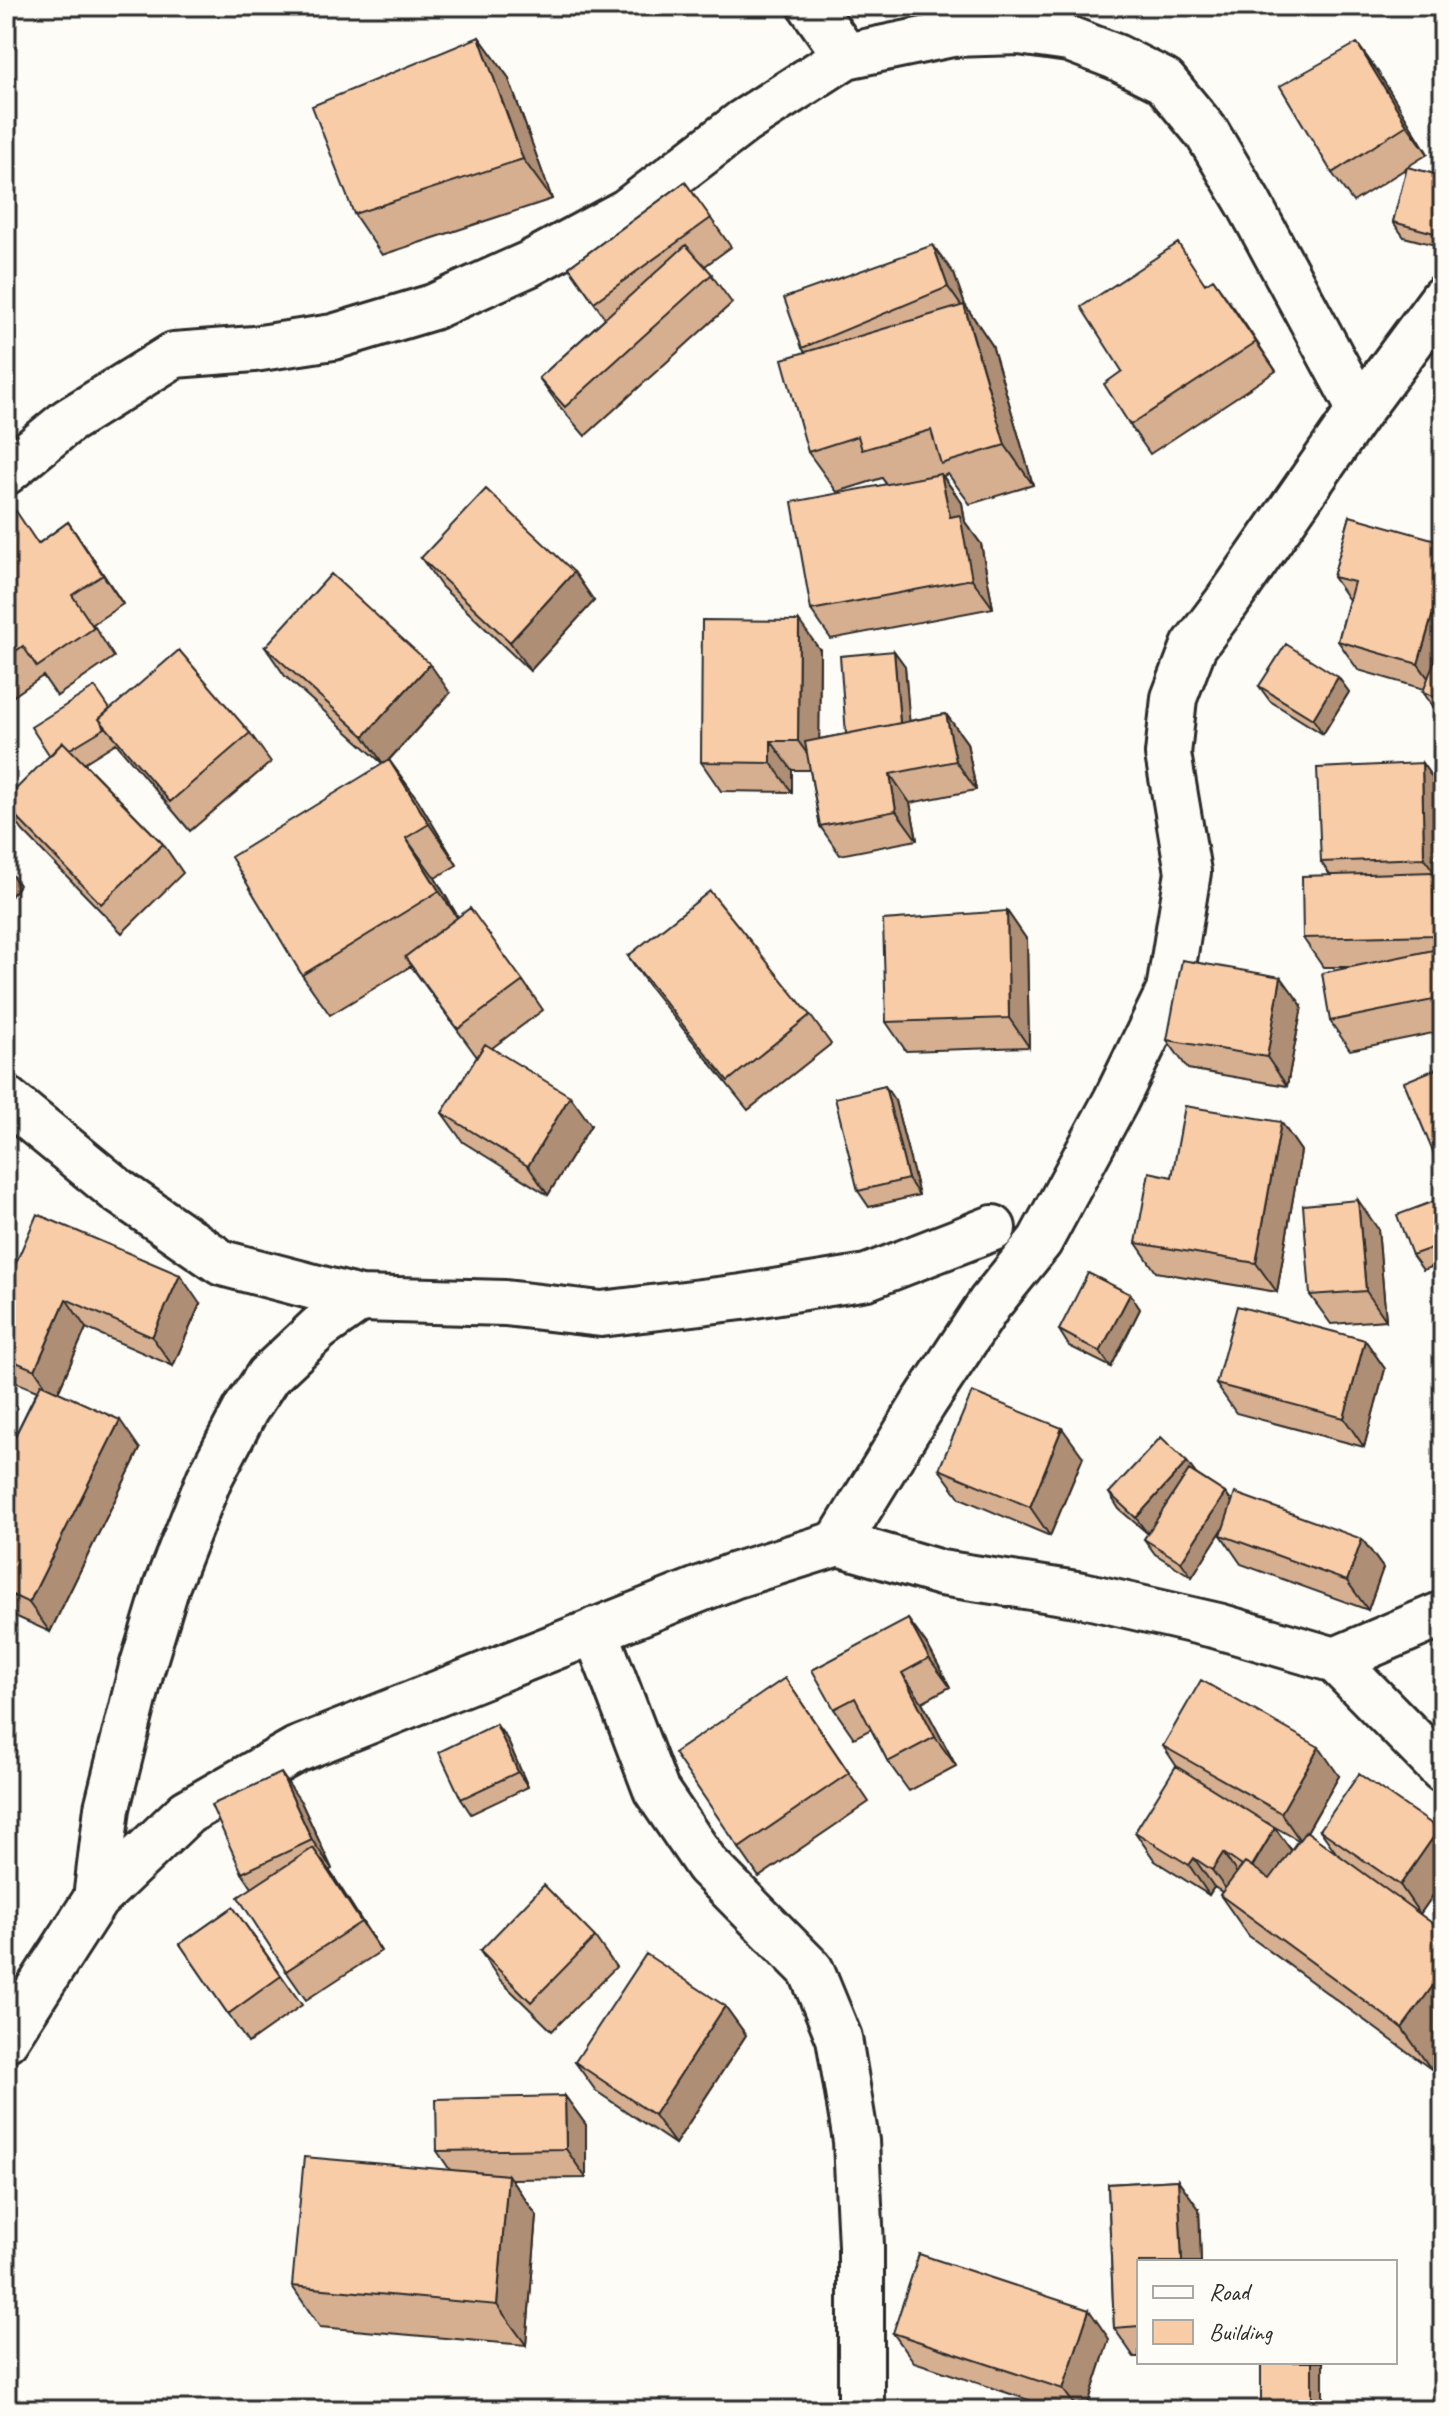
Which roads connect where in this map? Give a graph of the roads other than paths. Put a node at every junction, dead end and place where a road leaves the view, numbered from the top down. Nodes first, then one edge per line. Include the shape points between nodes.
1 (811, 6) edge
2 (846, 56) junction
3 (1443, 298) edge
4 (1360, 410) junction
5 (6, 472) edge
6 (6, 1099) edge
7 (993, 1228) dead end
8 (360, 1299) junction
9 (838, 1543) junction
10 (1443, 1614) edge
11 (595, 1630) junction
12 (1335, 1660) junction
13 (1443, 1770) edge
14 (96, 1899) junction
15 (6, 2039) edge
16 (861, 2410) edge

1 - 2 street
2 - 4 street via 952,34 1019,32 1069,39 1164,81 1207,133
2 - 5 street via 743,122 627,211 529,264 433,307 333,337 174,355 68,421
3 - 4 street
4 - 9 street via 1194,646 1174,698 1168,754 1188,872 1169,991 1040,1241 990,1303
6 - 8 street via 118,1191 222,1263
7 - 8 street via 867,1277 601,1314 505,1303
8 - 14 street via 319,1328 268,1376 209,1479 167,1585 141,1671 107,1808
9 - 11 street via 733,1576
9 - 12 street via 941,1573 1083,1595 1218,1626
10 - 12 street
11 - 14 street via 296,1750 187,1812
11 - 16 street via 656,1790 707,1865 811,1970 839,2038 856,2141
12 - 13 street
14 - 15 street

